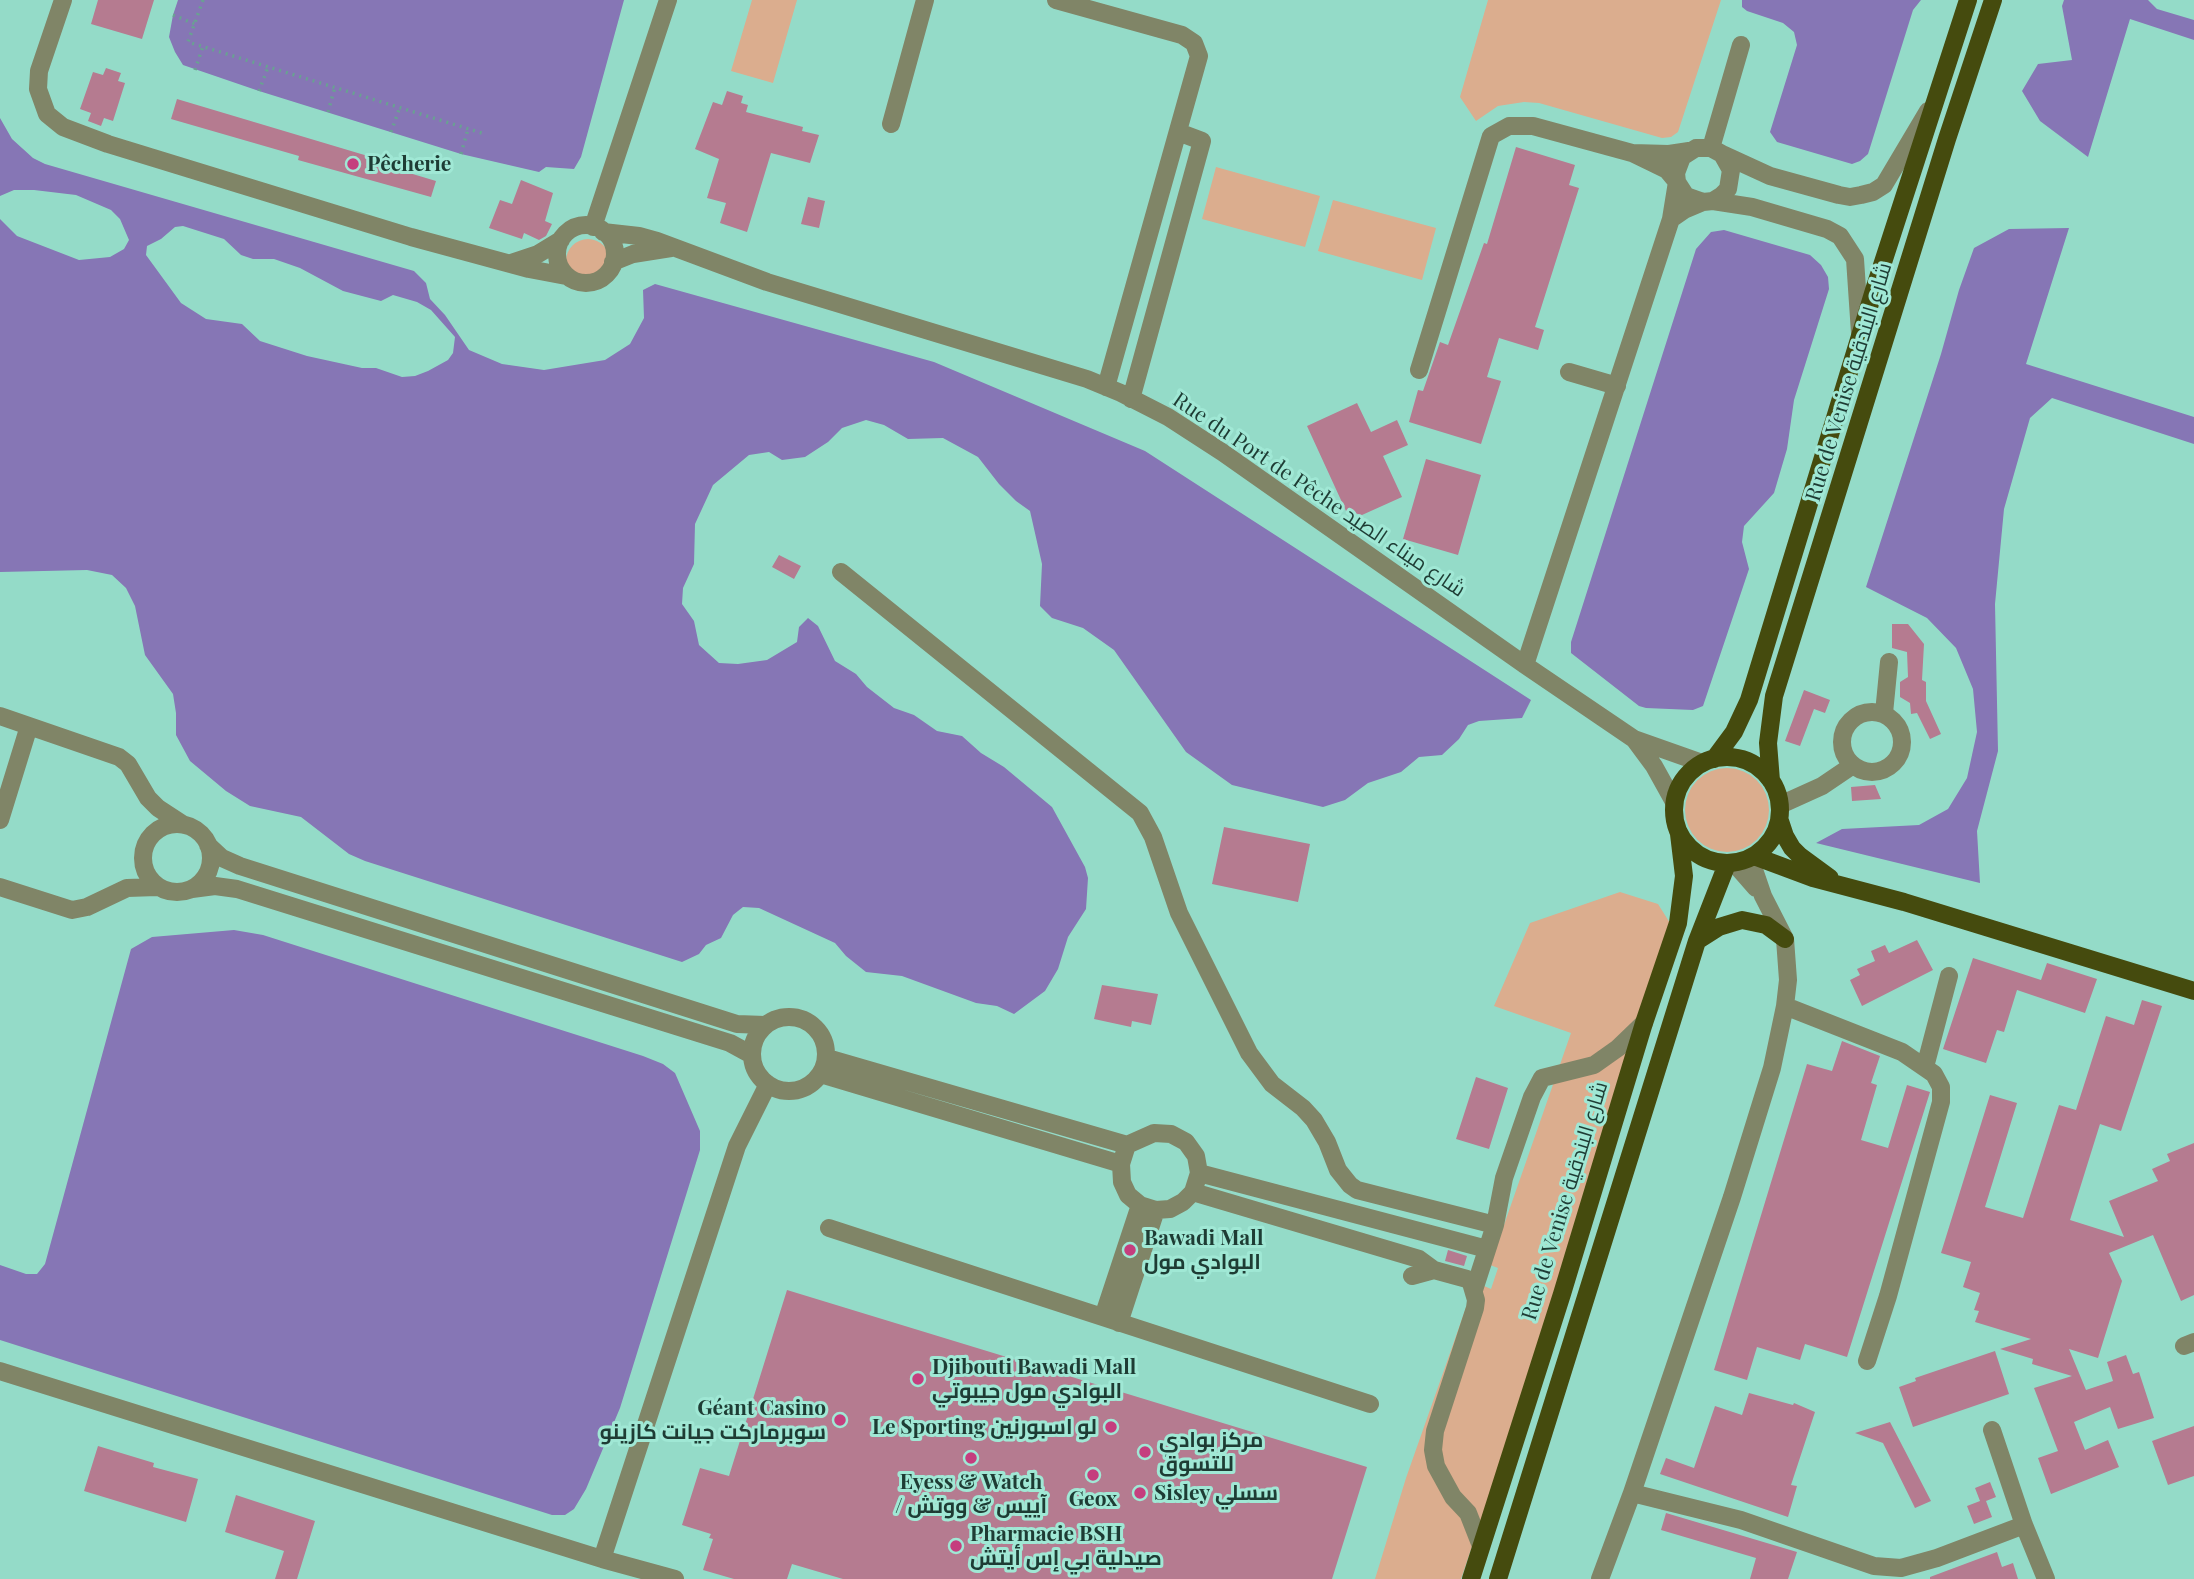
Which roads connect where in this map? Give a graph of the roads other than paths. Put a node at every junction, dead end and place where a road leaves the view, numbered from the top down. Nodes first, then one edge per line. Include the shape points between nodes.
1 (63, 0) edge
2 (668, 0) edge
3 (925, 0) edge
4 (1056, 0) edge
5 (1968, 0) edge
6 (1993, 0) edge
7 (1741, 45) dead end
8 (1936, 99) junction
9 (891, 124) dead end
10 (1178, 132) junction
11 (1689, 151) junction
12 (1717, 151) junction
13 (1632, 153) junction
14 (1676, 182) junction
15 (1708, 202) junction
16 (1671, 219) junction
17 (598, 229) junction
18 (561, 240) junction
19 (674, 248) junction
20 (613, 262) junction
21 (511, 263) junction
22 (566, 276) junction
23 (1860, 337) junction
24 (1419, 370) dead end
25 (1569, 372) dead end
26 (1617, 386) junction
27 (1106, 387) junction
28 (1131, 398) junction
29 (841, 572) dead end
30 (1889, 662) dead end
31 (1525, 665) junction
32 (1884, 713) junction
33 (0, 716) edge
34 (29, 726) junction
35 (1634, 738) junction
36 (1708, 761) junction
37 (1853, 765) junction
38 (1771, 781) junction
39 (1674, 802) junction
40 (1780, 813) junction
41 (0, 820) edge
42 (184, 825) junction
43 (1679, 834) junction
44 (208, 845) junction
45 (1742, 860) junction
46 (1841, 886) junction
47 (0, 887) edge
48 (157, 887) junction
49 (192, 889) junction
50 (1785, 939) junction
51 (1697, 941) junction
52 (1949, 976) dead end
53 (2194, 991) edge
54 (1785, 1006) junction
55 (1644, 1023) junction
56 (765, 1025) junction
57 (752, 1055) junction
58 (823, 1066) junction
59 (1924, 1067) junction
60 (768, 1084) junction
61 (1127, 1145) junction
62 (1121, 1164) junction
63 (1199, 1173) junction
64 (1193, 1192) junction
65 (1148, 1208) junction
66 (1495, 1225) junction
67 (829, 1228) dead end
68 (1487, 1249) junction
69 (1434, 1269) junction
70 (1412, 1276) dead end
71 (1474, 1290) junction
72 (1111, 1320) junction
73 (1867, 1361) dead end
74 (0, 1371) edge
75 (1370, 1404) dead end
76 (1992, 1430) dead end
77 (1632, 1493) junction
78 (2024, 1525) junction
79 (1481, 1546) junction
80 (603, 1559) junction
81 (675, 1579) edge
82 (1471, 1579) edge
83 (1498, 1579) edge
84 (1600, 1579) edge
85 (2046, 1579) edge

1 - 21 street via 39,71 38,89 47,114 63,127 411,237
2 - 17 street
3 - 9 street
4 - 10 street via 1182,35 1194,43 1198,62
5 - 8 main road, Rue de Venise شارع البندقية
6 - 38 main road, Rue de Venise شارع البندقية via 1774,696 1768,743
7 - 12 street
8 - 12 street via 1884,184 1861,195 1839,195 1770,176
8 - 23 main road, Rue de Venise شارع البندقية
10 - 27 street
10 - 28 street via 1202,141
11 - 12 street
11 - 13 street
11 - 14 street via 1678,165
12 - 15 street via 1731,170 1731,180 1721,196
13 - 14 street via 1667,170
13 - 24 street via 1533,125 1509,126 1491,136
14 - 15 street via 1686,196
14 - 16 street
15 - 16 street
15 - 23 street via 1752,207 1840,236 1855,259
16 - 26 street
17 - 18 street via 575,228
17 - 19 street, Rue du Port de Pêche شارع ميناء الصيد
17 - 20 street via 613,245
18 - 21 street
18 - 22 street via 557,255
19 - 20 street, Rue du Port de Pêche شارع ميناء الصيد
19 - 27 street, Rue du Port de Pêche شارع ميناء الصيد via 767,282
20 - 22 street via 599,280 576,282
21 - 22 street
23 - 36 main road, Rue de Venise شارع البندقية via 1749,700 1734,732
25 - 26 street
26 - 31 street
27 - 28 street, Rue du Port de Pêche شارع ميناء الصيد
28 - 31 street, Rue du Port de Pêche شارع ميناء الصيد via 1222,452
29 - 66 street via 1140,813 1180,913 1249,1053 1272,1084 1314,1120 1350,1185
30 - 32 street
31 - 35 street, Rue du Port de Pêche شارع ميناء الصيد
32 - 37 street via 1865,712 1849,722 1842,740
32 - 37 street via 1899,727 1899,757 1892,765 1872,772
33 - 34 street
34 - 41 street
34 - 42 street via 119,757 148,798
35 - 36 street, Rue du Port de Pêche شارع ميناء الصيد
35 - 39 street, Rue du Port de Pêche شارع ميناء الصيد
36 - 38 main road via 1744,760
36 - 39 main road via 1688,773
37 - 40 street
38 - 40 main road
39 - 43 main road
40 - 45 main road via 1771,840
40 - 46 main road via 1785,836 1800,856
42 - 44 street via 194,828
42 - 48 street via 161,828 145,845 143,868
43 - 45 main road via 1702,857
43 - 55 main road, Rue de Venise شارع البندقية via 1684,876 1678,923
44 - 49 street via 207,875
44 - 56 street via 240,866 737,1024
45 - 46 main road
45 - 50 street
45 - 51 main road
46 - 53 main road
47 - 48 street via 72,910 127,888
48 - 49 street via 180,893
49 - 57 street via 237,889 730,1043
50 - 51 main road via 1766,925 1742,920 1718,927
50 - 54 street
51 - 83 main road
52 - 59 street
54 - 59 street via 1878,1041
54 - 77 street via 1772,1068 1732,1197
55 - 66 street via 1594,1065 1542,1078 1504,1178
55 - 79 main road, Rue de Venise شارع البندقية
56 - 57 street via 754,1041
56 - 58 street via 789,1016 813,1024 826,1045
57 - 60 street via 755,1069
58 - 60 street via 802,1089 790,1091
58 - 61 street
58 - 62 street
59 - 73 street via 1941,1087 1941,1102
60 - 80 street via 737,1146
61 - 62 street
61 - 63 street via 1154,1133 1171,1134 1186,1142 1196,1156
62 - 65 street via 1128,1195
63 - 64 street
63 - 68 street
64 - 65 street via 1170,1209
64 - 69 street via 1419,1259
65 - 72 street
66 - 68 street
67 - 72 street
68 - 71 street
69 - 70 street
69 - 71 street via 1467,1279
71 - 79 street via 1475,1308 1433,1450 1436,1466 1468,1513
72 - 75 street
74 - 80 street
76 - 78 street
77 - 78 street via 1741,1520 1874,1566 1902,1568
77 - 84 street
78 - 85 street
79 - 82 main road, Rue de Venise شارع البندقية
80 - 81 street

